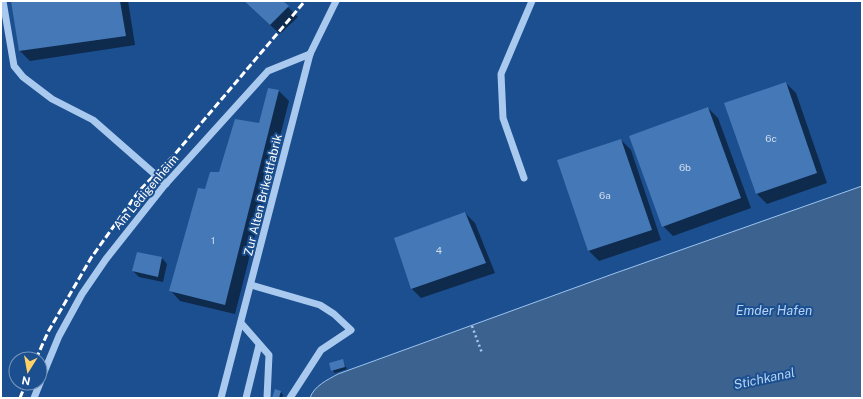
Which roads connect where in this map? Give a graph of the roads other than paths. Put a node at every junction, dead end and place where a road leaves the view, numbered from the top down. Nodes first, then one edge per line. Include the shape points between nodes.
1 (3, 1) edge
2 (336, 1) edge
3 (532, 1) edge
4 (310, 54) junction
5 (524, 178) dead end
6 (166, 184) junction
7 (251, 285) junction
8 (241, 323) junction
9 (259, 345) junction
10 (48, 363) edge
11 (221, 398) edge
12 (246, 398) edge
13 (267, 398) edge
14 (290, 398) edge

1 - 6 street via 14,66 23,77 52,99 93,120
2 - 4 street, Zur Alten Brikettfabrik
3 - 5 street via 501,74 503,118
4 - 6 street, Am Ledigenheim via 268,71
4 - 7 street, Zur Alten Brikettfabrik
6 - 10 street, Am Ledigenheim via 106,259 82,294
7 - 8 street, Zur Alten Brikettfabrik
7 - 14 street via 320,305 351,330 321,350
8 - 9 street
8 - 11 street, Zur Alten Brikettfabrik
9 - 12 street
9 - 13 street via 269,355

